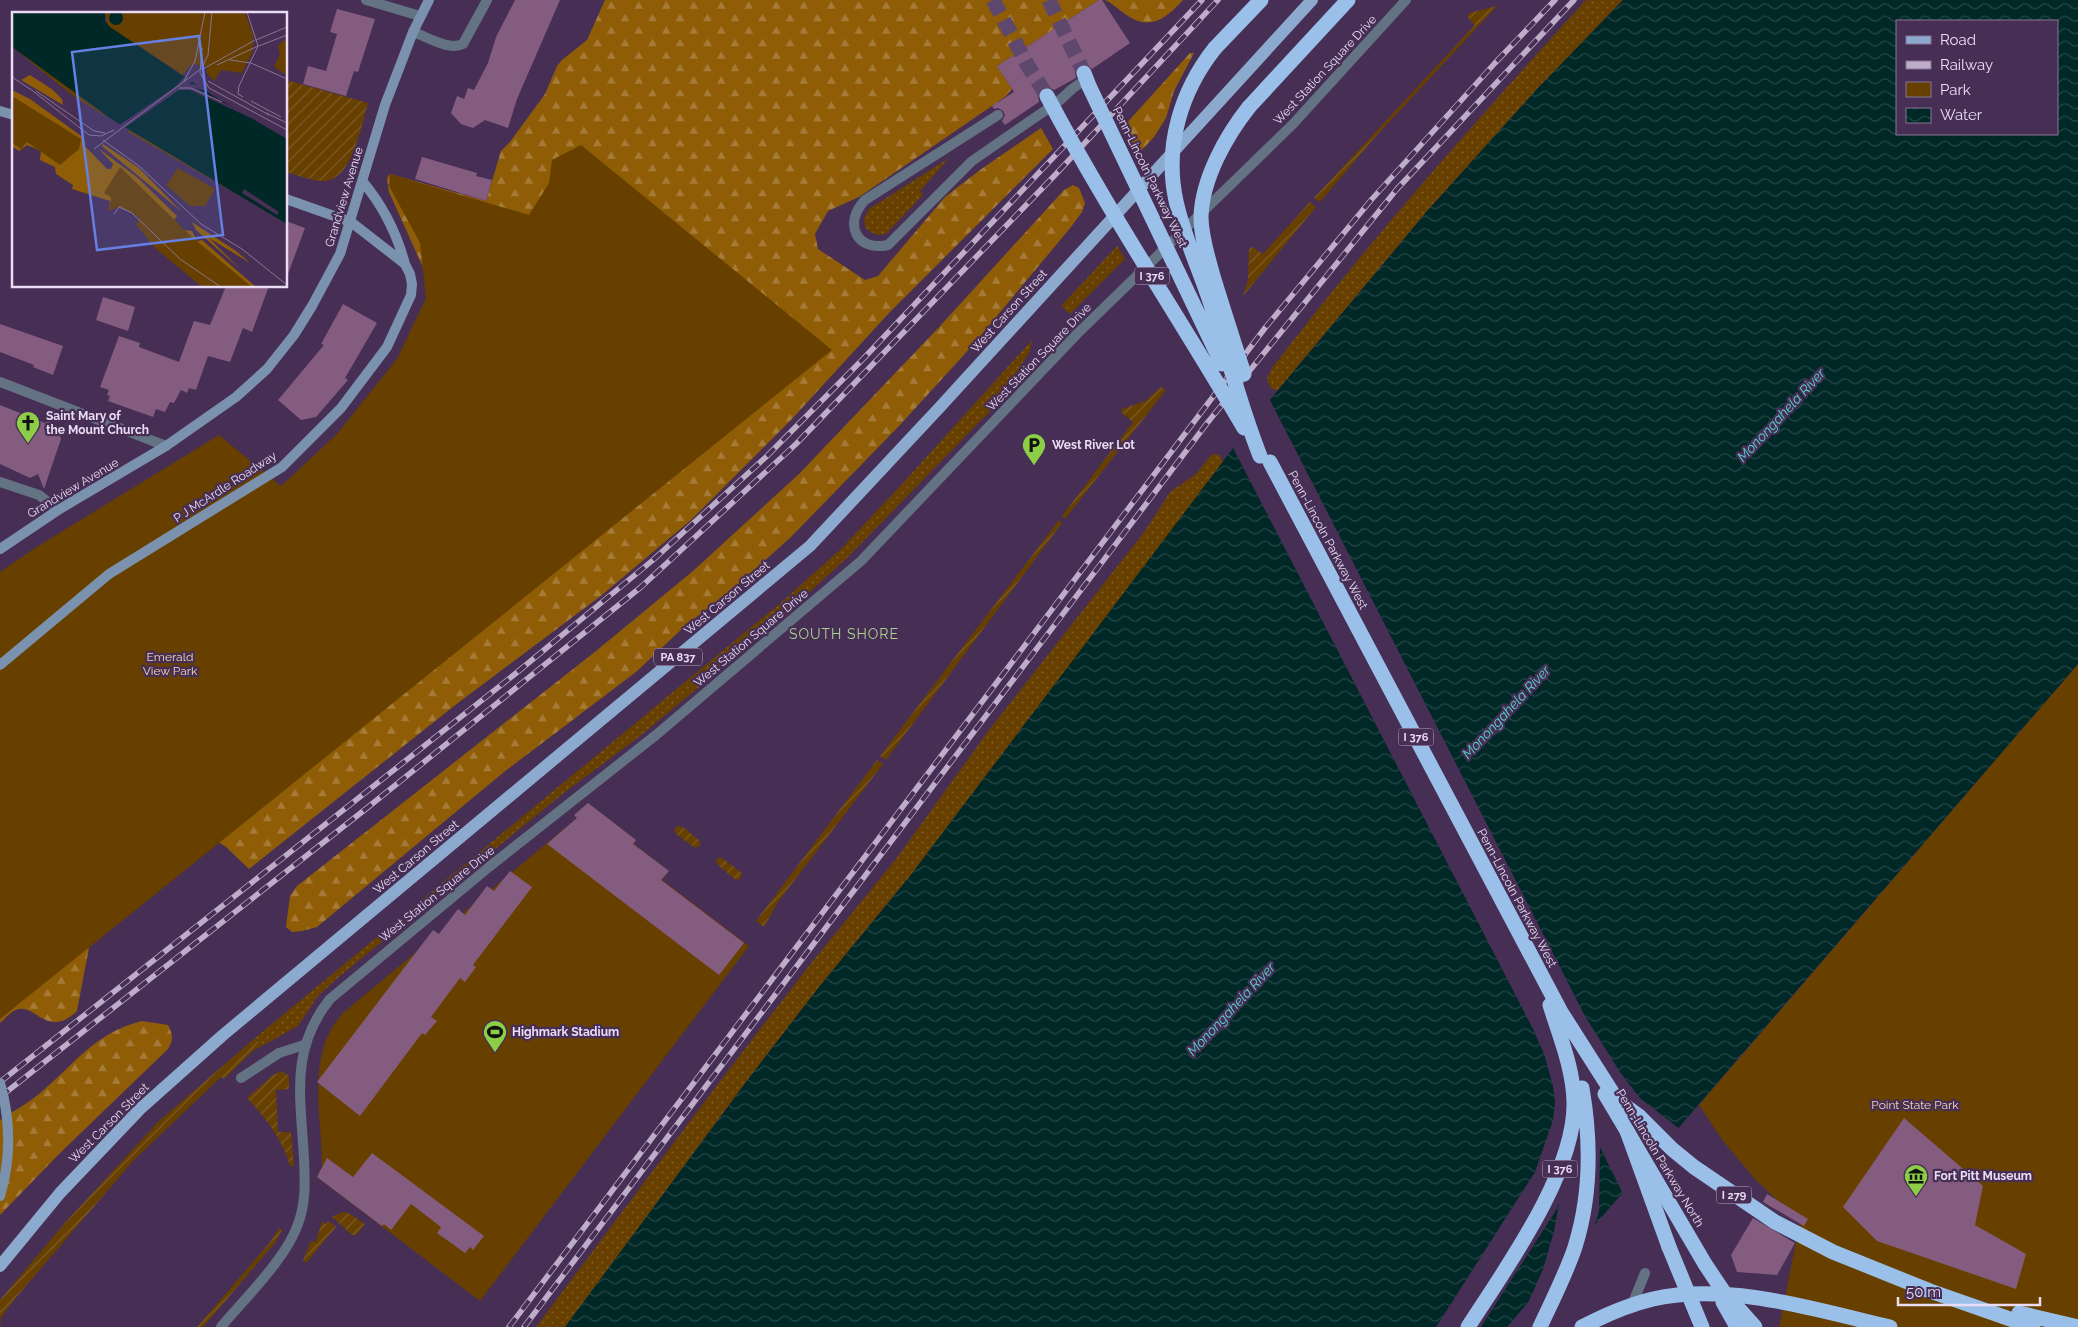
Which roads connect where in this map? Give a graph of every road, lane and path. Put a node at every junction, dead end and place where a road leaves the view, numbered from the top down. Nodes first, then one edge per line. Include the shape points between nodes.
1 (366, 0) edge
2 (429, 0) edge
3 (487, 0) edge
4 (1260, 0) edge
5 (1312, 0) edge
6 (1348, 0) edge
7 (1406, 0) edge
8 (420, 16) junction
9 (414, 32) junction
10 (1087, 79) joint
11 (1046, 96) tunnel mouth
12 (998, 115) dead end
13 (363, 182) junction
14 (288, 201) edge
15 (351, 222) junction
16 (405, 264) junction
17 (0, 382) edge
18 (166, 446) junction
19 (1265, 459) junction
20 (0, 482) edge
21 (58, 510) junction
22 (0, 549) edge
23 (0, 665) edge
24 (1548, 999) junction
25 (1561, 1012) junction
26 (304, 1045) junction
27 (241, 1078) dead end
28 (0, 1083) edge
29 (1617, 1100) junction
30 (1627, 1131) junction
31 (0, 1196) edge
32 (0, 1266) edge
33 (1644, 1273) dead end
34 (1930, 1291) junction
35 (1632, 1305) junction
36 (2078, 1326) edge
37 (221, 1327) edge
38 (1468, 1327) edge
39 (1540, 1327) edge
40 (1582, 1327) edge
41 (1702, 1327) edge
42 (1737, 1327) edge
43 (1754, 1327) edge
44 (1890, 1327) edge
45 (2033, 1327) edge

1 - 8 street
2 - 8 street, Grandview Avenue
3 - 9 street via 464,44 449,46
4 - 19 highway, bridge via 1215,48 1192,83 1178,120 1172,161 1180,217
5 - 32 main road, West Carson Street / PA 837 via 810,546 223,1034 140,1109 60,1193
6 - 19 highway, bridge via 1234,125 1210,176 1201,215 1207,254
7 - 26 street, West Station Square Drive via 1293,124 1077,334 862,561 656,734 330,999 318,1014
8 - 9 street, Grandview Avenue
9 - 13 street, Grandview Avenue via 385,105
10 - 12 street via 972,161 888,245 878,248 859,239 854,219 865,200
10 - 19 highway, Penn-Lincoln Parkway West / I 376, bridge
11 - 19 highway, Penn-Lincoln Parkway West / I 376, bridge via 1083,165
13 - 15 street, Grandview Avenue
13 - 16 street, P J McArdle Roadway via 376,198 399,244
14 - 15 street
15 - 16 street
15 - 18 street, Grandview Avenue via 340,254 312,306 267,369 236,397
16 - 23 street, P J McArdle Roadway via 412,284 411,295 387,347 341,408 282,467 109,574
17 - 18 street
18 - 21 street, Grandview Avenue
19 - 24 highway, Penn-Lincoln Parkway West / I 376
19 - 25 highway, Penn-Lincoln Parkway West / I 376
20 - 21 street via 39,496
21 - 22 street, Grandview Avenue
24 - 30 highway, Penn-Lincoln Parkway North
24 - 38 highway, I 376 via 1568,1058 1572,1082 1574,1120 1570,1140 1535,1221
25 - 29 highway, Penn-Lincoln Parkway North / I 279
25 - 39 highway, I 376 via 1583,1091 1587,1191 1574,1247
26 - 27 street via 279,1053
26 - 37 street, West Station Square Drive via 300,1083 305,1182 298,1224 281,1255
28 - 31 street, bridge via 8,1133 8,1165
29 - 34 highway, Penn-Lincoln Parkway North / I 279 via 1694,1167 1775,1222 1833,1252
29 - 42 highway, bridge via 1654,1177
30 - 41 highway, bridge
30 - 43 highway, Penn-Lincoln Parkway North, bridge via 1710,1271
33 - 35 street
34 - 36 highway
34 - 45 highway, Penn-Lincoln Parkway North / I 279
35 - 40 highway
35 - 44 highway via 1675,1296 1718,1295 1773,1301

